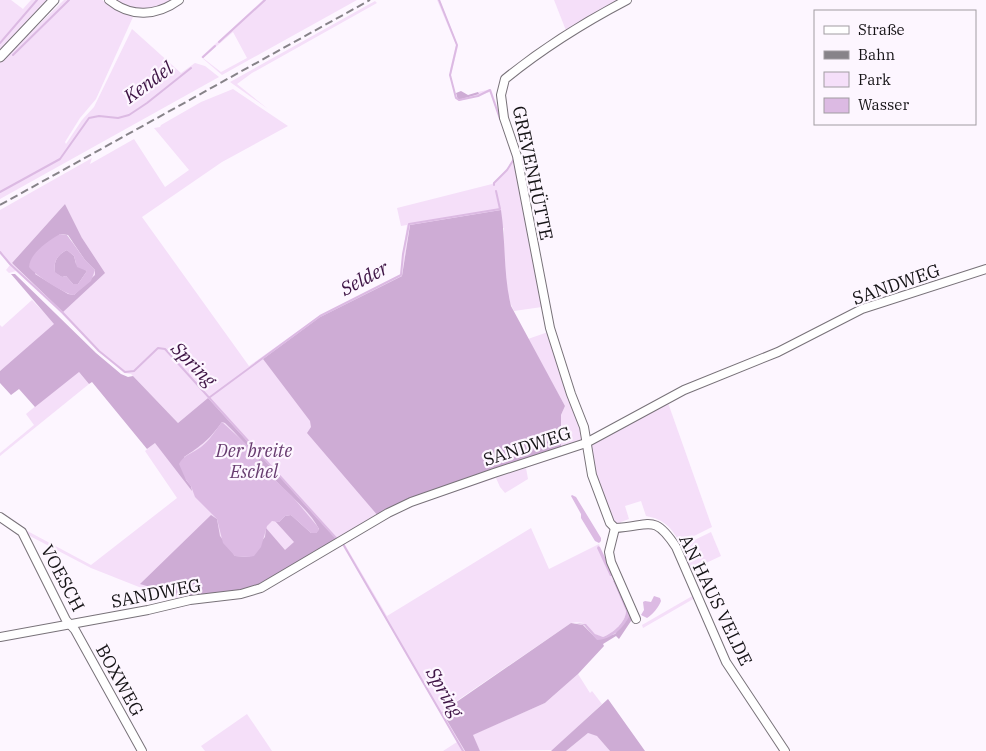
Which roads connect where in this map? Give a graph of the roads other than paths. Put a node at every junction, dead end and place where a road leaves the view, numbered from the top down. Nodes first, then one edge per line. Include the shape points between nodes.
1 (54, 0) edge
2 (109, 0) edge
3 (178, 0) edge
4 (627, 0) edge
5 (0, 57) edge
6 (986, 269) edge
7 (586, 443) junction
8 (0, 517) edge
9 (615, 528) junction
10 (636, 619) dead end
11 (70, 624) junction
12 (0, 637) edge
13 (142, 751) edge
14 (785, 751) edge

1 - 5 main road
2 - 3 street via 129,11 147,14 160,11
4 - 7 street, GREVENHÜTTE via 504,79 501,95 504,118 517,156 548,320 584,427
6 - 7 street, SANDWEG via 862,309 778,352 684,390
7 - 9 street via 592,475 610,523
7 - 11 street, SANDWEG via 411,502 261,588
8 - 11 street, VOESCH via 22,532
9 - 10 street via 609,552 611,562
9 - 14 street, AN HAUS VELDE via 648,522 668,534 726,662
11 - 12 street, VOESCH
11 - 13 street, BOXWEG

